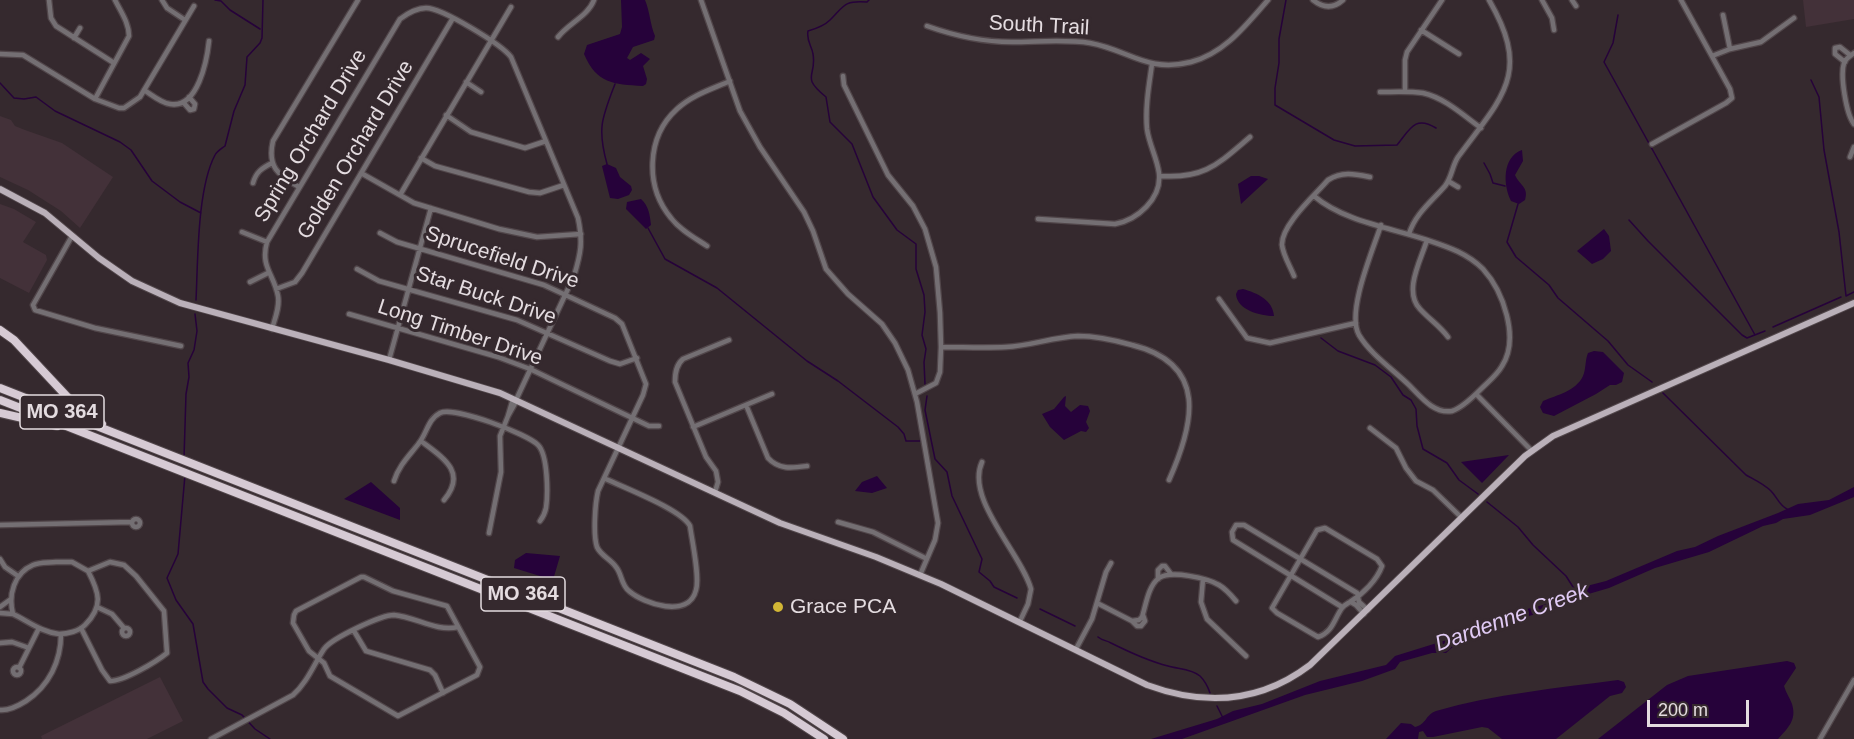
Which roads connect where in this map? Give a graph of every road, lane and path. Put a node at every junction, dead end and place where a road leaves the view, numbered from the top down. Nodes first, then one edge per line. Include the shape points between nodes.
1 (49, 0) edge
2 (115, 0) edge
3 (162, 0) edge
4 (358, 0) edge
5 (594, 0) edge
6 (701, 0) edge
7 (1268, 0) edge
8 (1313, 0) edge
9 (1343, 0) edge
10 (1442, 0) edge
11 (1489, 0) edge
12 (1542, 0) edge
13 (1572, 0) edge
14 (1681, 0) edge
15 (422, 1) edge
16 (194, 6) dead end
17 (1576, 6) dead end
18 (423, 7) junction
19 (511, 7) dead end
20 (1723, 15) dead end
21 (453, 18) junction
22 (1794, 18) dead end
23 (185, 20) junction
24 (927, 26) dead end
25 (80, 28) dead end
26 (1421, 30) junction
27 (1554, 30) dead end
28 (558, 37) dead end
29 (74, 38) junction
30 (209, 41) dead end
31 (491, 41) junction
32 (1730, 49) junction
33 (0, 54) edge
34 (1459, 54) dead end
35 (1852, 54) edge
36 (1712, 56) junction
37 (1845, 62) junction
38 (114, 63) junction
39 (1152, 64) junction
40 (843, 76) dead end
41 (730, 81) junction
42 (466, 82) junction
43 (144, 90) junction
44 (481, 92) dead end
45 (1380, 92) dead end
46 (1405, 92) junction
47 (189, 97) junction
48 (96, 99) junction
49 (183, 102) junction
50 (446, 115) junction
51 (1854, 124) edge
52 (1481, 128) junction
53 (1250, 137) dead end
54 (546, 141) junction
55 (1652, 144) dead end
56 (1854, 147) edge
57 (1850, 158) dead end
58 (421, 159) junction
59 (272, 163) junction
60 (361, 173) junction
61 (1160, 176) junction
62 (1370, 177) dead end
63 (1448, 181) junction
64 (253, 183) dead end
65 (564, 185) junction
66 (299, 187) junction
67 (1458, 188) dead end
68 (0, 189) edge
69 (400, 195) junction
70 (1314, 196) junction
71 (431, 208) junction
72 (1038, 219) dead end
73 (1381, 225) junction
74 (242, 232) dead end
75 (380, 233) dead end
76 (581, 234) junction
77 (1409, 234) junction
78 (72, 236) junction
79 (1427, 240) junction
80 (267, 242) junction
81 (708, 246) dead end
82 (420, 248) junction
83 (357, 269) dead end
84 (268, 273) junction
85 (1294, 276) dead end
86 (249, 282) dead end
87 (409, 288) junction
88 (276, 289) junction
89 (566, 294) junction
90 (1219, 299) dead end
91 (1854, 303) edge
92 (349, 314) dead end
93 (1356, 323) junction
94 (272, 329) junction
95 (398, 329) junction
96 (0, 330) edge
97 (548, 332) junction
98 (1448, 337) dead end
99 (729, 340) dead end
100 (181, 345) dead end
101 (941, 347) junction
102 (637, 358) junction
103 (389, 360) junction
104 (530, 369) junction
105 (0, 388) edge
106 (772, 394) dead end
107 (915, 394) junction
108 (1476, 394) junction
109 (0, 400) edge
110 (516, 400) junction
111 (746, 405) junction
112 (0, 413) edge
113 (632, 418) junction
114 (659, 426) dead end
115 (693, 427) junction
116 (503, 428) junction
117 (1370, 428) dead end
118 (93, 436) junction
119 (125, 437) junction
120 (421, 441) junction
121 (619, 447) junction
122 (1531, 450) junction
123 (982, 462) dead end
124 (807, 466) dead end
125 (604, 478) junction
126 (1169, 480) dead end
127 (394, 481) dead end
128 (715, 492) junction
129 (444, 500) dead end
130 (1462, 518) junction
131 (540, 521) dead end
132 (132, 522) dead end
133 (838, 522) dead end
134 (0, 525) edge
135 (489, 533) dead end
136 (0, 559) edge
137 (927, 559) junction
138 (1301, 559) junction
139 (1110, 563) dead end
140 (88, 571) junction
141 (1171, 574) junction
142 (920, 575) junction
143 (1290, 575) junction
144 (18, 576) junction
145 (1201, 578) junction
146 (1158, 579) junction
147 (1358, 596) junction
148 (11, 599) junction
149 (1236, 601) dead end
150 (1351, 602) junction
151 (1096, 603) junction
152 (0, 607) edge
153 (98, 607) junction
154 (1342, 607) junction
155 (1366, 612) junction
156 (0, 613) edge
157 (13, 614) junction
158 (1020, 621) junction
159 (458, 627) junction
160 (39, 628) junction
161 (81, 628) junction
162 (124, 628) dead end
163 (354, 631) junction
164 (61, 634) junction
165 (0, 643) edge
166 (29, 648) junction
167 (1076, 649) junction
168 (1246, 656) dead end
169 (317, 659) junction
170 (19, 668) dead end
171 (1854, 680) edge
172 (443, 693) junction
173 (0, 710) edge
174 (211, 739) edge
175 (824, 739) edge
176 (843, 739) edge
177 (1820, 739) edge

1 - 29 street via 54,23
2 - 38 street via 129,36
3 - 23 street
4 - 59 street via 273,141
5 - 28 street via 589,10
6 - 41 street
7 - 39 street, South Trail via 1235,36 1211,53 1191,62
8 - 9 street via 1323,6 1338,5
10 - 26 street
11 - 52 street via 1506,36 1509,69 1500,101
12 - 27 street
13 - 17 street
14 - 36 street
15 - 18 street
16 - 23 street
18 - 21 street
18 - 66 street, Spring Orchard Drive via 400,19
19 - 31 street
20 - 32 street
21 - 31 street
21 - 60 street, Golden Orchard Drive
22 - 32 street via 1761,42
23 - 43 street
24 - 39 street, South Trail via 976,40 1088,43
25 - 29 street
26 - 34 street
26 - 46 street via 1407,52
29 - 38 street
30 - 47 street via 204,73
31 - 42 street
31 - 54 street via 514,61
32 - 36 street
33 - 48 street via 22,55
35 - 37 street
35 - 37 street via 1835,48 1834,53
36 - 55 street via 1731,99
37 - 51 street via 1847,107
38 - 48 street
39 - 61 street via 1147,129
40 - 101 street via 844,86 888,175 926,229 936,267
41 - 81 street via 697,95 671,115 656,141 652,162 655,189 671,219
41 - 107 street via 740,111 760,147 804,212 826,269 874,316 895,343
42 - 44 street
42 - 50 street
43 - 48 street via 124,108
43 - 49 street via 172,105
45 - 46 street
46 - 52 street via 1440,99
47 - 49 street
47 - 49 street via 194,109
50 - 54 street via 471,132 525,148
50 - 58 street
52 - 63 street via 1456,160
53 - 61 street via 1204,172
54 - 65 street
56 - 57 street
58 - 65 street via 529,192 540,193
58 - 69 street
59 - 64 street via 255,175
59 - 66 street via 283,177
60 - 69 street
60 - 88 street, Golden Orchard Drive via 302,273 295,282
61 - 72 street via 1145,209 1126,222
62 - 70 street via 1335,176
63 - 67 street
63 - 77 street via 1421,212
65 - 76 street
66 - 80 street, Spring Orchard Drive
68 - 78 main road via 45,213
69 - 71 street
70 - 73 street via 1330,209
70 - 85 street via 1283,236 1282,248
71 - 76 street via 537,237
71 - 82 street
73 - 77 street
73 - 93 street via 1357,300
74 - 80 street
75 - 82 street, Sprucefield Drive
76 - 89 street via 580,256
77 - 79 street
78 - 94 main road via 132,281 170,299
78 - 100 street via 33,305 35,310 95,328
79 - 98 street via 1413,293 1418,307
79 - 108 street via 1474,261 1494,283 1503,302 1508,322 1506,355 1497,372
80 - 84 street, Spring Orchard Drive via 264,258
82 - 87 street
82 - 89 street, Sprucefield Drive
83 - 87 street, Star Buck Drive via 379,281
84 - 86 street
84 - 88 street, Spring Orchard Drive
87 - 95 street
87 - 97 street, Star Buck Drive
88 - 94 street, Spring Orchard Drive via 279,307
89 - 97 street
89 - 102 street, Sprucefield Drive via 622,324
90 - 93 street via 1247,338 1270,343
91 - 122 main road via 1553,436
92 - 95 street, Long Timber Drive
93 - 108 street via 1367,345 1431,406 1452,411
94 - 103 main road
95 - 103 street
95 - 104 street, Long Timber Drive
96 - 119 highway via 73,403
97 - 102 street, Star Buck Drive via 620,364
97 - 104 street
99 - 115 street via 683,359 677,367 675,382
101 - 107 street via 936,383
101 - 126 street via 1008,347 1079,336 1145,348 1172,363 1185,381 1190,417 1183,449
102 - 113 street, Sprucefield Drive via 646,384
103 - 110 main road
104 - 110 street
104 - 113 street, Long Timber Drive
105 - 119 highway, MO 364
106 - 111 street
107 - 137 street via 938,524
108 - 122 street
109 - 118 highway, MO 364
110 - 116 street
110 - 121 main road
111 - 115 street
111 - 124 street via 768,458 779,467
112 - 118 highway
113 - 114 street, Long Timber Drive
113 - 121 street, Sprucefield Drive
115 - 128 street via 716,471
116 - 120 street via 466,414 442,411 432,418
116 - 131 street via 538,444 545,456 546,511
116 - 135 street via 501,471
117 - 130 street via 1396,448 1416,481 1433,489
118 - 175 highway, MO 364 via 740,691
119 - 176 highway, MO 364 via 742,680 800,710
120 - 127 street via 397,471
120 - 129 street via 446,460 452,470 453,485
121 - 125 street, Sprucefield Drive
121 - 128 main road
122 - 130 main road
123 - 158 street via 978,471 981,493 1031,589
125 - 125 street, Sprucefield Drive via 596,502 599,550 616,567 632,593 672,608 688,603 697,584 687,520
128 - 142 main road via 780,523
130 - 155 main road
132 - 134 street
133 - 137 street via 873,532
136 - 144 street
137 - 142 street
138 - 143 street
138 - 143 street via 1244,525 1236,525 1233,540
138 - 147 street
138 - 147 street via 1317,530 1324,528 1381,563 1379,574
139 - 151 street
140 - 144 street via 72,562 56,562 33,565
140 - 153 street via 98,593
140 - 161 street via 110,562 124,565 136,576 164,611 166,653 151,664 110,681
141 - 145 street
141 - 146 street
141 - 146 street via 1162,566
142 - 158 main road
143 - 154 street
143 - 154 street via 1273,610 1318,637 1334,624
144 - 148 street
145 - 149 street via 1219,585
145 - 168 street via 1201,602 1207,619
146 - 151 street via 1139,620 1132,621
147 - 150 street
147 - 155 street
148 - 152 street
148 - 157 street
150 - 154 street
150 - 155 street
151 - 167 street
153 - 161 street
153 - 162 street via 112,614
155 - 167 main road via 1298,675 1271,688 1227,699 1165,692
156 - 157 street
157 - 160 street
158 - 167 main road
159 - 163 street via 445,629 388,615
159 - 169 street via 444,604 393,591 361,577 296,611 293,623
159 - 172 street via 480,667 479,672
160 - 164 street
160 - 166 street
161 - 164 street
163 - 169 street via 331,642
163 - 172 street via 366,651 430,670
164 - 173 street via 61,646 44,688 13,708
165 - 166 street via 12,642
166 - 170 street
169 - 172 street via 324,663 330,676 396,716
169 - 174 street via 298,691
171 - 177 street

